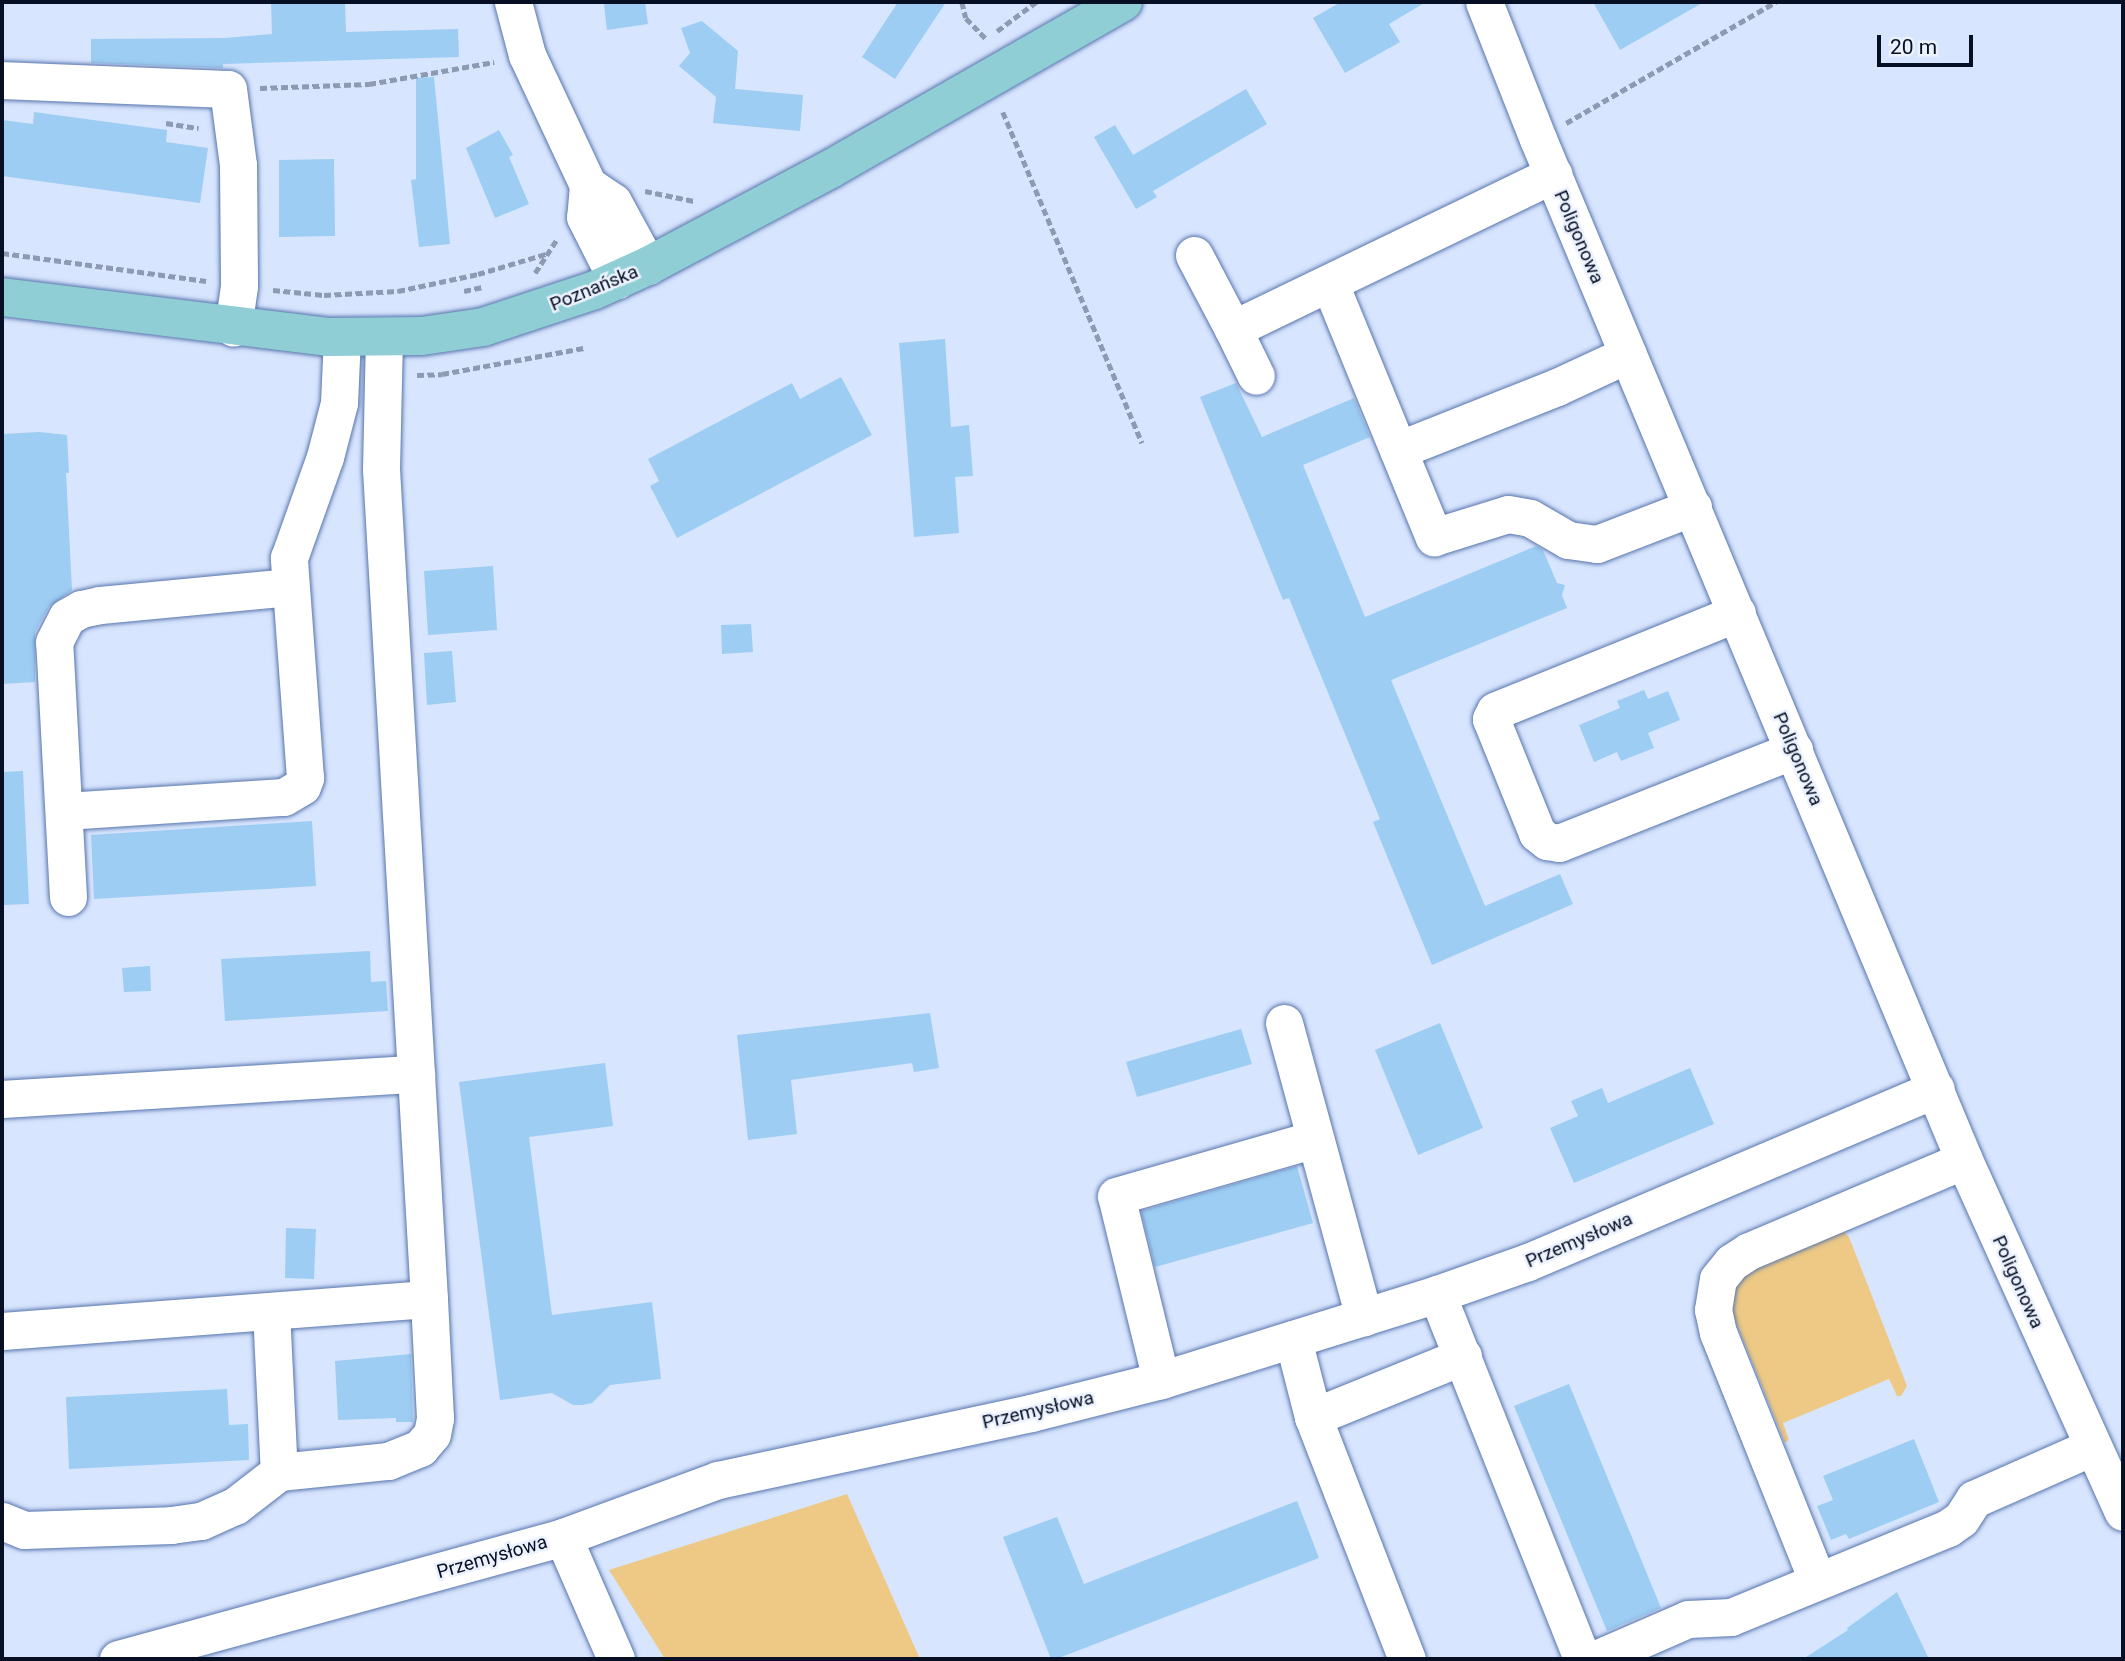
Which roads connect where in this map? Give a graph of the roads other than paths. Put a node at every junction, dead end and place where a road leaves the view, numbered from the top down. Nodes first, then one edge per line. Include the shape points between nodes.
1 (513, 2) edge
2 (1123, 2) edge
3 (1484, 2) edge
4 (2, 80) edge
5 (1553, 174) junction
6 (1194, 255) dead end
7 (632, 273) junction
8 (1330, 284) junction
9 (2, 297) edge
10 (233, 328) junction
11 (1233, 328) junction
12 (384, 337) junction
13 (342, 338) junction
14 (1628, 354) junction
15 (1256, 376) dead end
16 (1398, 450) junction
17 (1693, 507) junction
18 (290, 587) junction
19 (1737, 613) junction
20 (1794, 750) junction
21 (65, 811) junction
22 (68, 897) dead end
23 (1284, 1023) dead end
24 (416, 1074) junction
25 (1936, 1089) junction
26 (2, 1099) edge
27 (1315, 1139) junction
28 (1964, 1160) junction
29 (1437, 1294) junction
30 (429, 1299) junction
31 (271, 1311) junction
32 (1364, 1317) junction
33 (2, 1331) edge
34 (1293, 1339) junction
35 (1464, 1356) junction
36 (1161, 1380) junction
37 (1313, 1417) junction
38 (2092, 1447) junction
39 (279, 1472) junction
40 (2123, 1512) edge
41 (2, 1521) edge
42 (563, 1536) junction
43 (1817, 1580) junction
44 (118, 1659) edge
45 (616, 1659) edge
46 (1407, 1659) edge
47 (1581, 1659) edge
48 (1596, 1659) edge

1 - 7 street via 527,55 588,185 613,202
2 - 7 main road, Poznańska via 832,168
3 - 5 street, Poligonowa
4 - 10 street via 228,89 238,165 239,286
5 - 8 street
5 - 14 street, Poligonowa
6 - 11 street
7 - 12 main road, Poznańska via 555,305 483,327 422,337
8 - 11 street
8 - 16 street
9 - 10 main road, Poznańska
10 - 13 main road, Poznańska
11 - 15 street
12 - 13 main road, Poznańska
12 - 24 street via 381,469
13 - 18 street via 339,403 289,558
14 - 16 street
14 - 17 street, Poligonowa
16 - 17 street via 1434,537 1508,514 1530,518 1568,540 1597,544
17 - 19 street, Poligonowa
18 - 21 street via 100,605 68,617 54,642
18 - 21 street via 305,778 297,792 285,797
19 - 20 street, Poligonowa
19 - 20 street via 1495,711 1491,719 1537,833 1559,843
20 - 25 street, Poligonowa
21 - 22 street
23 - 27 street
24 - 26 street
24 - 30 street
25 - 28 street, Poligonowa
25 - 29 street, Przemysłowa via 1528,1262
27 - 32 street
27 - 36 street via 1116,1196
28 - 38 street, Poligonowa
28 - 43 street via 1749,1251 1718,1279 1713,1310 1718,1333
29 - 32 street, Przemysłowa
29 - 35 street
30 - 31 street
30 - 39 street via 435,1418 432,1434 420,1448 388,1461
31 - 33 street
31 - 39 street
32 - 34 street, Przemysłowa
34 - 36 street, Przemysłowa
34 - 37 street
35 - 37 street
35 - 47 street
36 - 42 street, Przemysłowa via 1031,1413 718,1480
37 - 46 street
38 - 40 street, Poligonowa
38 - 43 street via 1974,1499 1961,1519 1948,1528
39 - 41 street via 258,1492 201,1521 24,1530
42 - 44 street, Przemysłowa
42 - 45 street
43 - 48 street via 1731,1617 1688,1619

